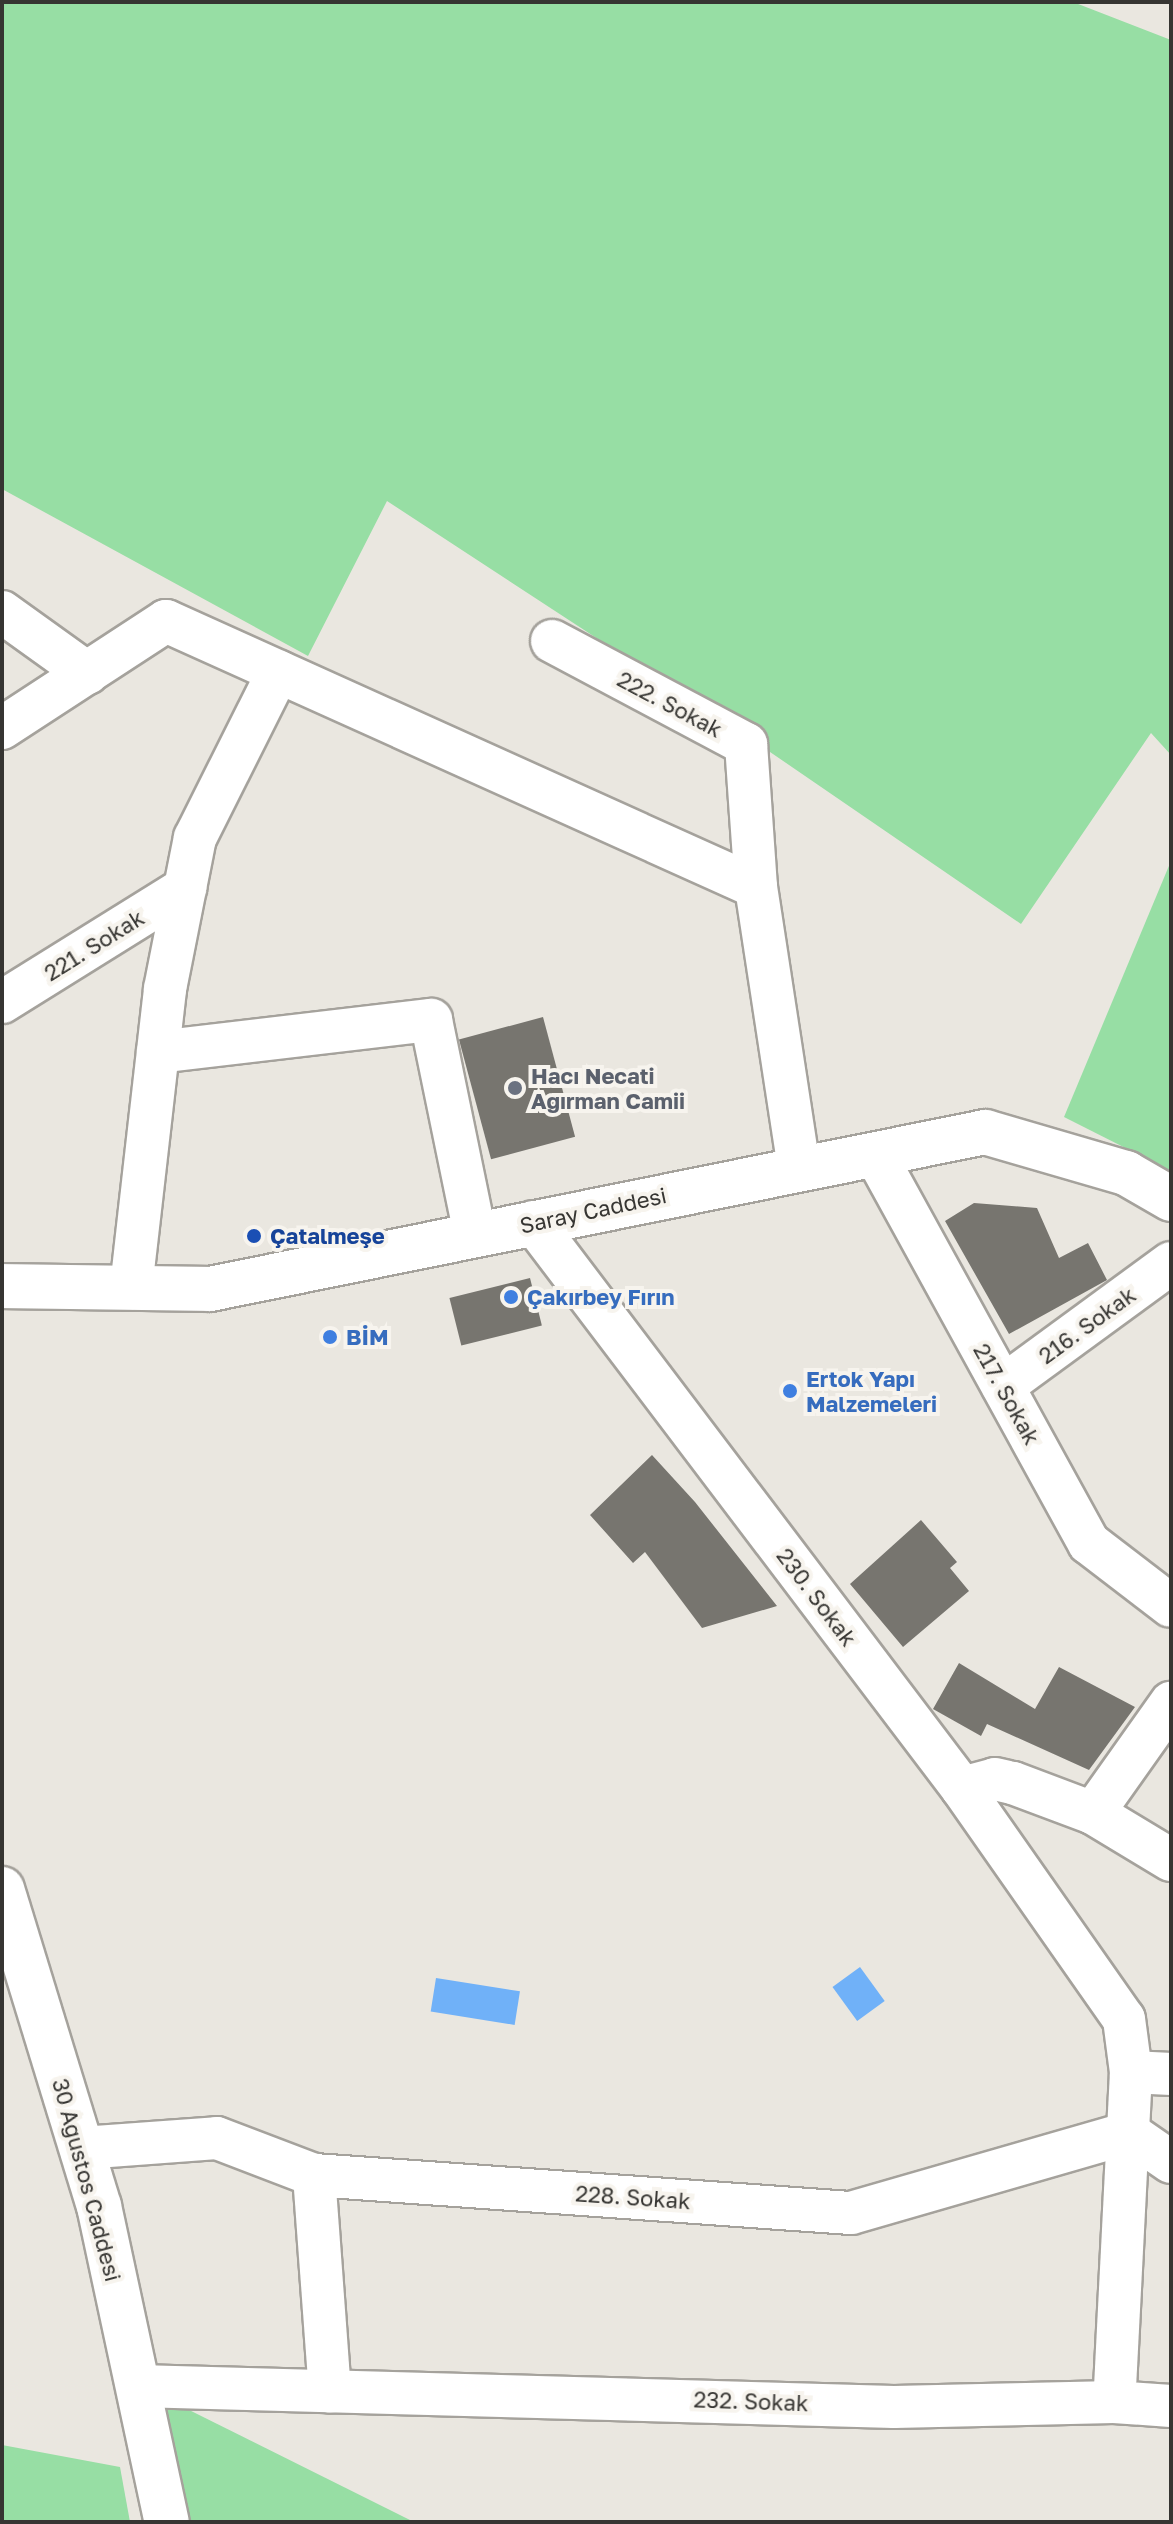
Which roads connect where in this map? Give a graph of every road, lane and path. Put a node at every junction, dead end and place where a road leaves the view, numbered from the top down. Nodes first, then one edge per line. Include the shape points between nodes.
1 (2, 612) edge
2 (552, 641) dead end
3 (278, 672) junction
4 (87, 673) junction
5 (2, 728) edge
6 (756, 887) junction
7 (185, 888) junction
8 (2, 1002) edge
9 (158, 1052) junction
10 (875, 1154) junction
11 (799, 1169) junction
12 (1171, 1199) edge
13 (533, 1222) junction
14 (475, 1234) junction
15 (1171, 1263) edge
16 (2, 1286) edge
17 (131, 1288) junction
18 (1003, 1386) junction
19 (1166, 1589) edge
20 (1171, 1703) edge
21 (962, 1788) junction
22 (1093, 1813) junction
23 (1171, 1860) edge
24 (2, 1889) edge
25 (1151, 2073) edge
26 (1129, 2133) junction
27 (82, 2148) junction
28 (1171, 2162) edge
29 (314, 2175) junction
30 (138, 2386) junction
31 (330, 2391) junction
32 (1114, 2402) junction
33 (1171, 2406) edge
34 (167, 2522) edge

1 - 4 street
2 - 6 street, 222. Sokak via 746,744
3 - 4 street via 166,621
3 - 6 street
3 - 7 street via 195,838
4 - 5 street
6 - 11 street
7 - 8 street, 221. Sokak
7 - 9 street
9 - 14 street via 431,1020
9 - 17 street
10 - 11 main road, Saray Caddesi
10 - 12 main road, Saray Caddesi via 985,1132 1126,1173
10 - 18 street, 217. Sokak
11 - 13 main road, Saray Caddesi
13 - 14 main road, Saray Caddesi
13 - 21 street, 230. Sokak
14 - 17 main road, Saray Caddesi via 210,1289
15 - 18 street, 216. Sokak
16 - 17 main road, Saray Caddesi
18 - 19 street, 217. Sokak via 1089,1543
20 - 22 street
21 - 22 street via 995,1779
21 - 25 street, 230. Sokak via 1114,1998 1129,2038
22 - 23 street
24 - 27 main road, 30 Ağustos Caddesi
25 - 26 street, 230. Sokak
26 - 28 street
26 - 29 street, 228. Sokak via 851,2213
26 - 32 street, 230. Sokak
27 - 29 street, 228. Sokak via 217,2138
27 - 30 main road, 30 Ağustos Caddesi
29 - 31 street
30 - 31 street, 232. Sokak
30 - 34 main road, 30 Ağustos Caddesi
31 - 32 street, 232. Sokak via 894,2407
32 - 33 street, 232. Sokak

